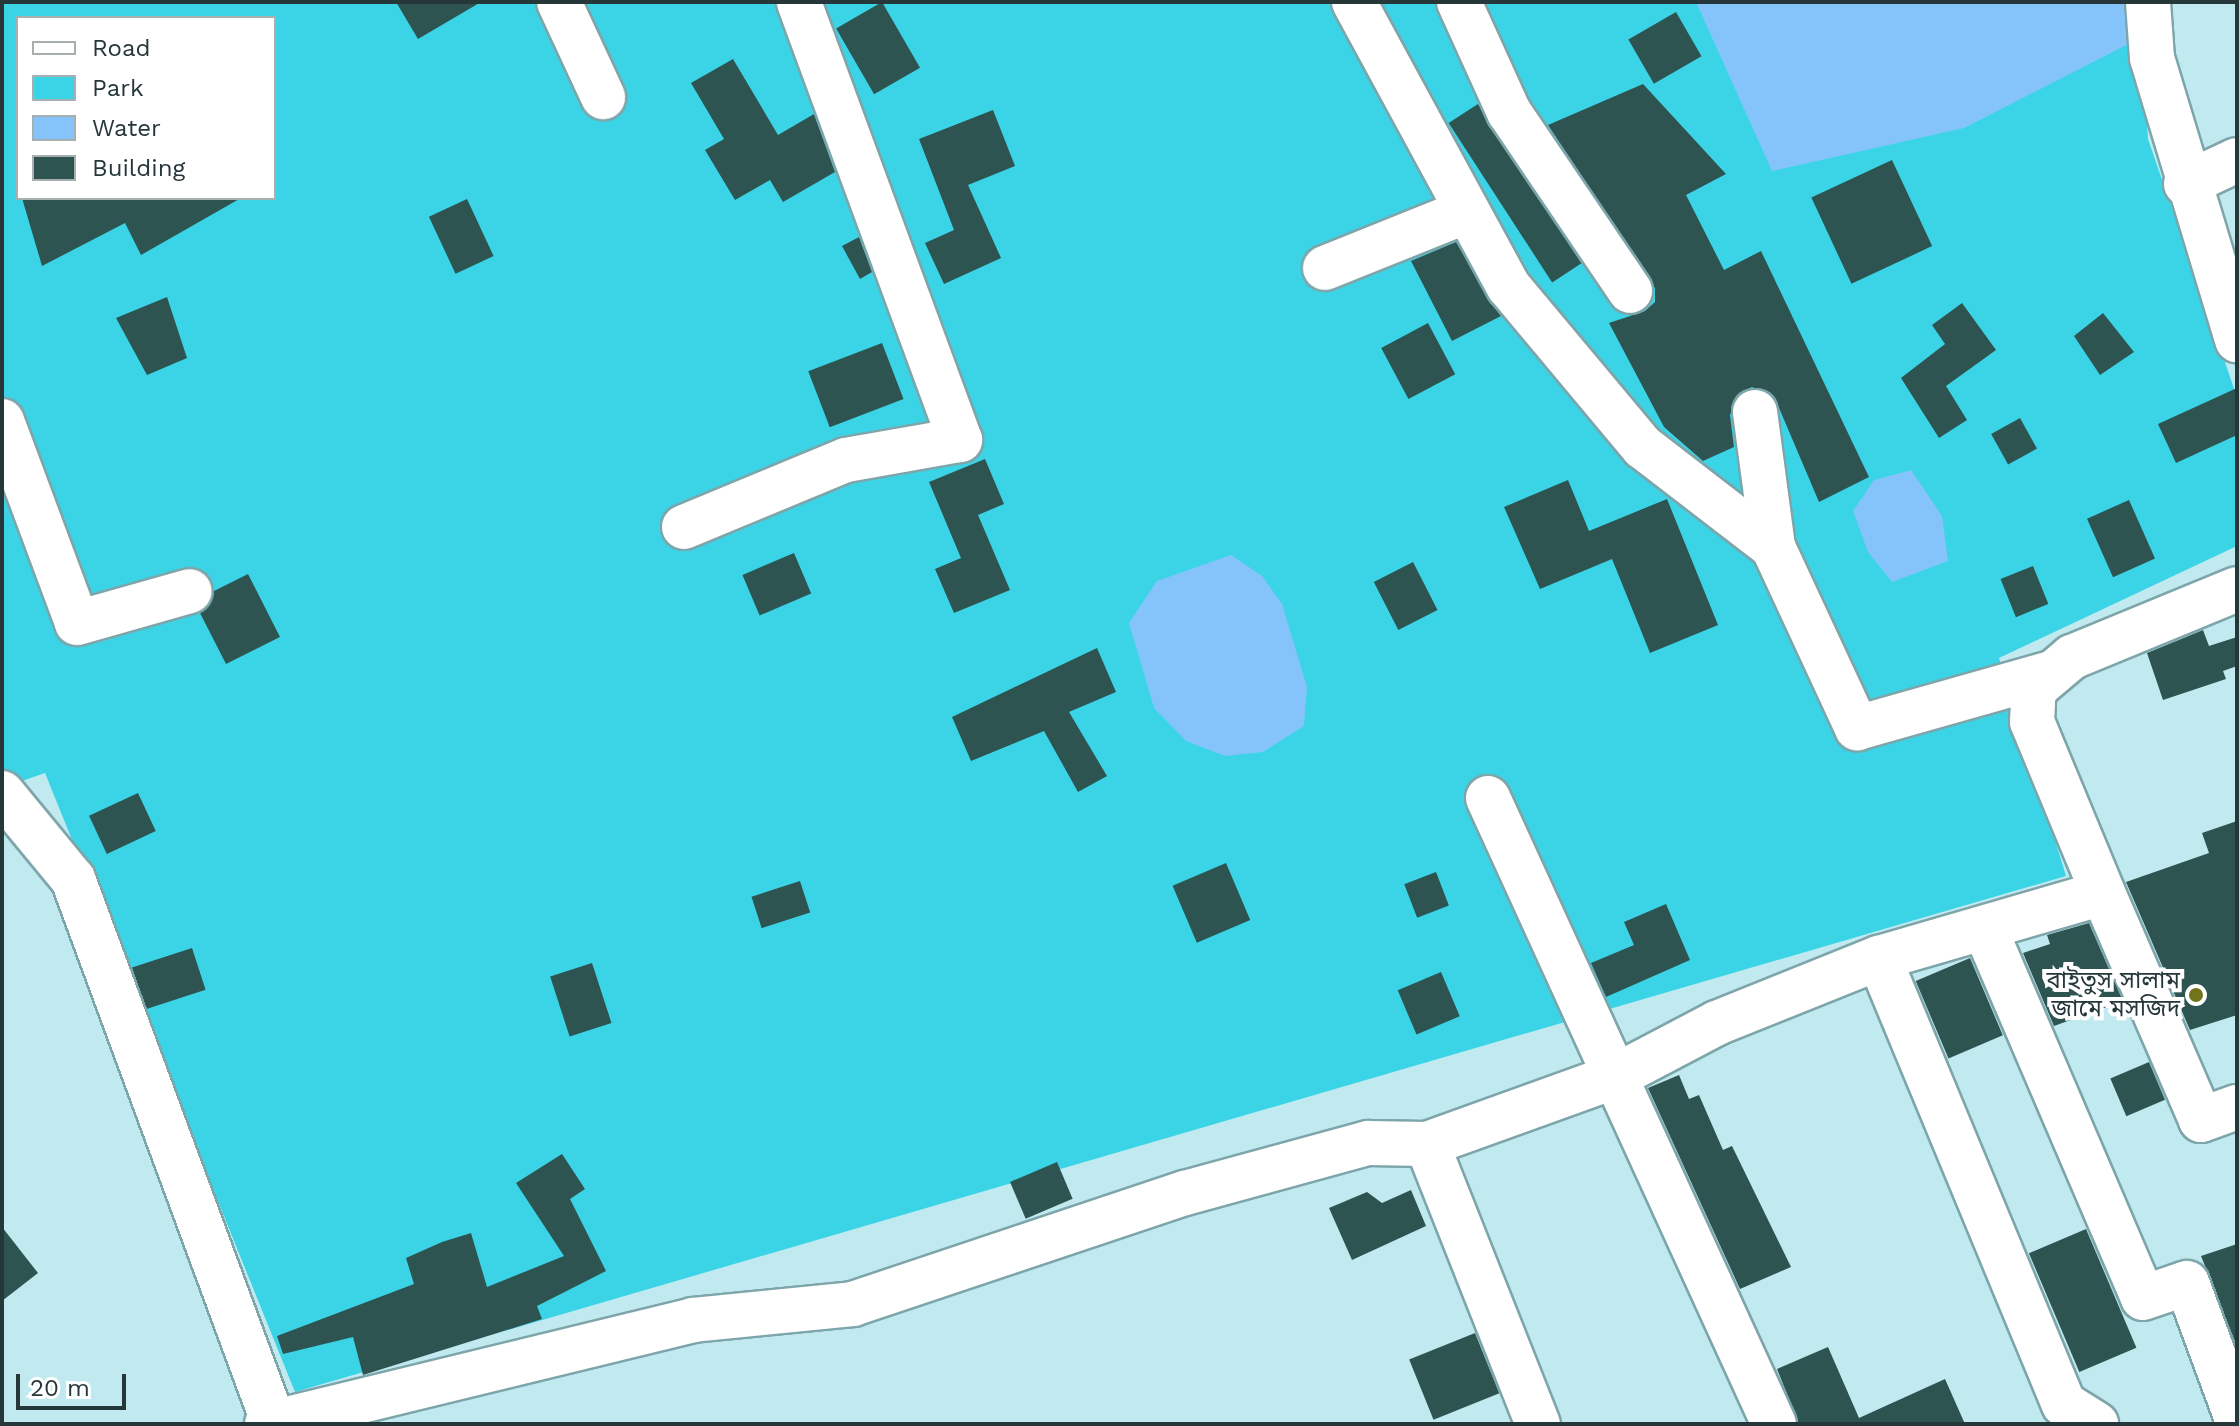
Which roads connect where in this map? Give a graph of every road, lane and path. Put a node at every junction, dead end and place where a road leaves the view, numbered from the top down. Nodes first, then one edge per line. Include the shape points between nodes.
1 (559, 2) edge
2 (799, 2) edge
3 (1354, 2) edge
4 (1459, 2) edge
5 (2148, 2) edge
6 (603, 97) dead end
7 (2237, 160) edge
8 (2186, 184) junction
9 (1467, 211) junction
10 (1325, 268) dead end
11 (1630, 291) dead end
12 (2237, 340) edge
13 (1755, 412) dead end
14 (2, 421) edge
15 (684, 527) dead end
16 (1773, 547) junction
17 (2237, 589) edge
18 (190, 591) dead end
19 (2052, 673) junction
20 (2, 793) edge
21 (1488, 798) dead end
22 (2103, 893) junction
23 (1985, 929) junction
24 (1879, 958) junction
25 (1616, 1076) junction
26 (2237, 1107) edge
27 (1427, 1144) junction
28 (2237, 1419) edge
29 (270, 1423) edge
30 (1538, 1424) edge
31 (1774, 1424) edge
32 (2096, 1424) edge

1 - 6 street
2 - 15 street via 960,440 846,460
3 - 9 street
4 - 11 street via 1509,112
5 - 8 street via 2152,58
7 - 8 street
8 - 12 street
9 - 10 street
9 - 16 street via 1509,287 1643,447
13 - 16 street
14 - 18 street via 77,623
16 - 19 street via 1857,728
17 - 19 street via 2072,657
19 - 22 street via 2034,689 2032,722
20 - 29 street via 73,879
21 - 25 street
22 - 23 street
22 - 26 street via 2201,1120
23 - 24 street
23 - 28 street via 2143,1298 2187,1283
24 - 25 street via 1717,1023
24 - 32 street via 2064,1404
25 - 27 street
25 - 31 street
27 - 29 street via 1368,1143 1185,1193 853,1304 693,1320
27 - 30 street

